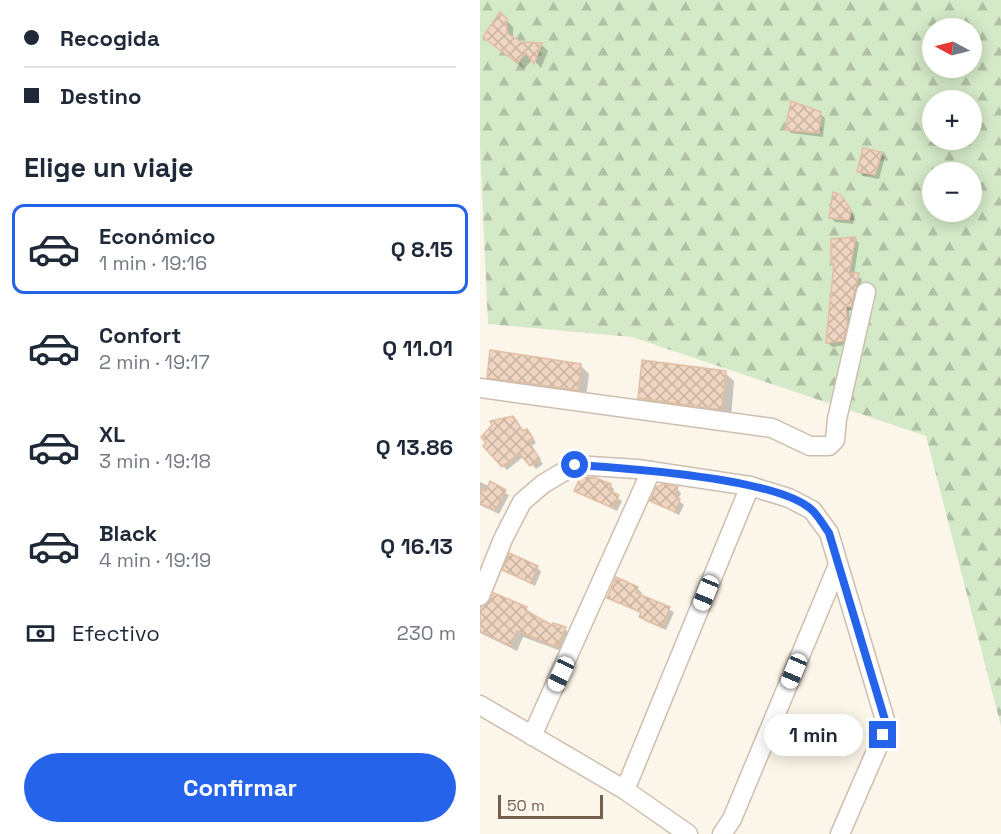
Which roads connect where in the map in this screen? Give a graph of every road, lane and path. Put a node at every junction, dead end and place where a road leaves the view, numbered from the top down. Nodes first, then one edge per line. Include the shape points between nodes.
1 (866, 292) dead end
2 (480, 388) edge
3 (651, 471) junction
4 (750, 486) junction
5 (838, 565) junction
6 (480, 596) edge
7 (480, 705) edge
8 (532, 736) junction
9 (625, 790) junction
10 (688, 834) edge
11 (722, 834) edge
12 (840, 834) edge

1 - 2 street via 835,440 829,446 810,447 762,426
3 - 4 street
3 - 6 street via 575,465 543,484 522,502
3 - 8 street
4 - 5 street via 812,510 829,533
4 - 9 street
5 - 11 street via 732,819
5 - 12 street via 885,720 883,735
7 - 8 street
8 - 9 street
9 - 10 street

